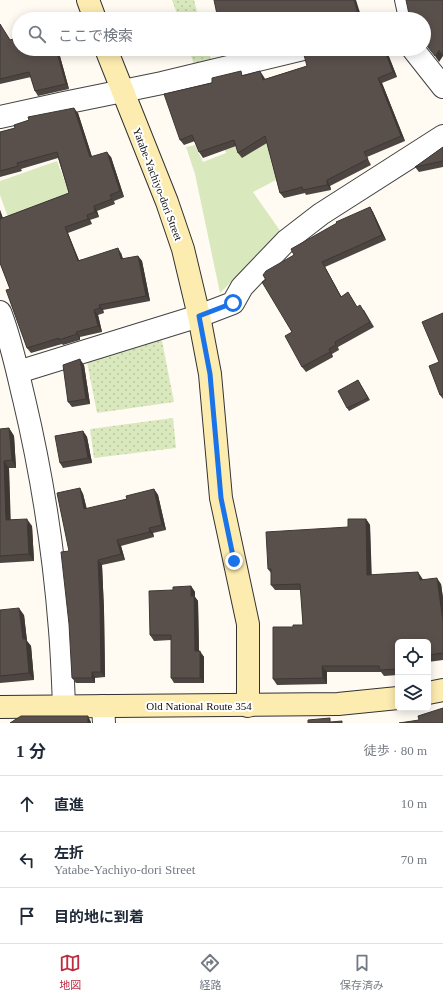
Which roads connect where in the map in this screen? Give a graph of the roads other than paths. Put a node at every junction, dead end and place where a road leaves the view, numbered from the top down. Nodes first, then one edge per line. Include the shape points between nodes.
1 (88, 0) edge
2 (401, 0) edge
3 (92, 12) edge
4 (404, 12) edge
5 (109, 56) edge
6 (274, 56) edge
7 (418, 56) edge
8 (443, 88) edge
9 (123, 91) junction
10 (0, 117) edge
11 (443, 136) edge
12 (0, 312) edge
13 (199, 316) junction
14 (18, 372) junction
15 (443, 690) edge
16 (431, 692) edge
17 (395, 698) edge
18 (64, 706) junction
19 (248, 706) junction
20 (0, 707) edge
21 (103, 714) edge

1 - 3 street
2 - 4 lane
5 - 9 street, Yatabe-Yachiyo-dori Street
6 - 9 street
7 - 8 street
9 - 10 street
9 - 13 street, Yatabe-Yachiyo-dori Street via 183,249
11 - 13 street via 321,214 286,241 242,287 233,303
12 - 14 street
13 - 14 street
13 - 19 street, Yatabe-Yachiyo-dori Street via 210,374 221,498 248,624
14 - 18 street via 33,435 55,573
15 - 16 street
17 - 19 street, Old National Route 354 via 338,704
18 - 20 street, Old National Route 354
18 - 21 street, Old National Route 354
19 - 21 street, Old National Route 354

